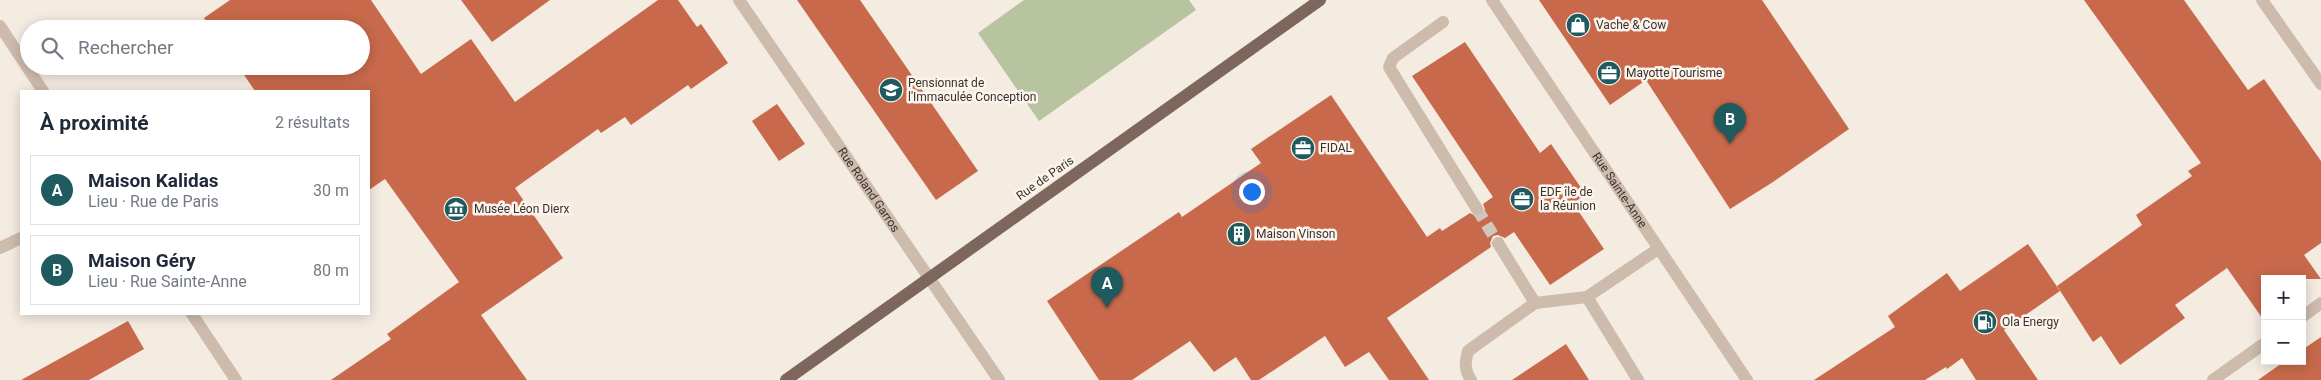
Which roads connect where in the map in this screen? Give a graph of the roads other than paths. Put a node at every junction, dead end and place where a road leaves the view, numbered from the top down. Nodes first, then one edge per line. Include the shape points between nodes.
1 (739, 0) edge
2 (1320, 0) edge
3 (1492, 0) edge
4 (2262, 0) edge
5 (1444, 22) dead end
6 (0, 26) edge
7 (20, 56) edge
8 (32, 75) edge
9 (2321, 84) edge
10 (42, 90) edge
11 (1476, 209) tunnel mouth
12 (20, 238) edge
13 (1498, 243) tunnel mouth
14 (0, 248) edge
15 (1658, 249) junction
16 (929, 277) junction
17 (1587, 297) junction
18 (1535, 303) junction
19 (2321, 303) edge
20 (2306, 314) edge
21 (193, 315) edge
22 (2261, 346) edge
23 (236, 380) edge
24 (786, 380) edge
25 (999, 380) edge
26 (1471, 380) edge
27 (1638, 380) edge
28 (1747, 380) edge
29 (2213, 380) edge

1 - 16 street, Rue Roland Garros
2 - 16 main road, Rue de Paris
3 - 15 street, Rue Sainte-Anne
4 - 9 street
5 - 11 street via 1393,58 1389,67
6 - 7 street
8 - 10 street
12 - 14 street
13 - 18 street
15 - 17 street
15 - 28 street, Rue Sainte-Anne
16 - 24 main road, Rue de Paris
16 - 25 street, Rue Roland Garros
17 - 18 street
17 - 27 street
18 - 26 street via 1468,350 1465,362
19 - 20 street
21 - 23 street
22 - 29 street

